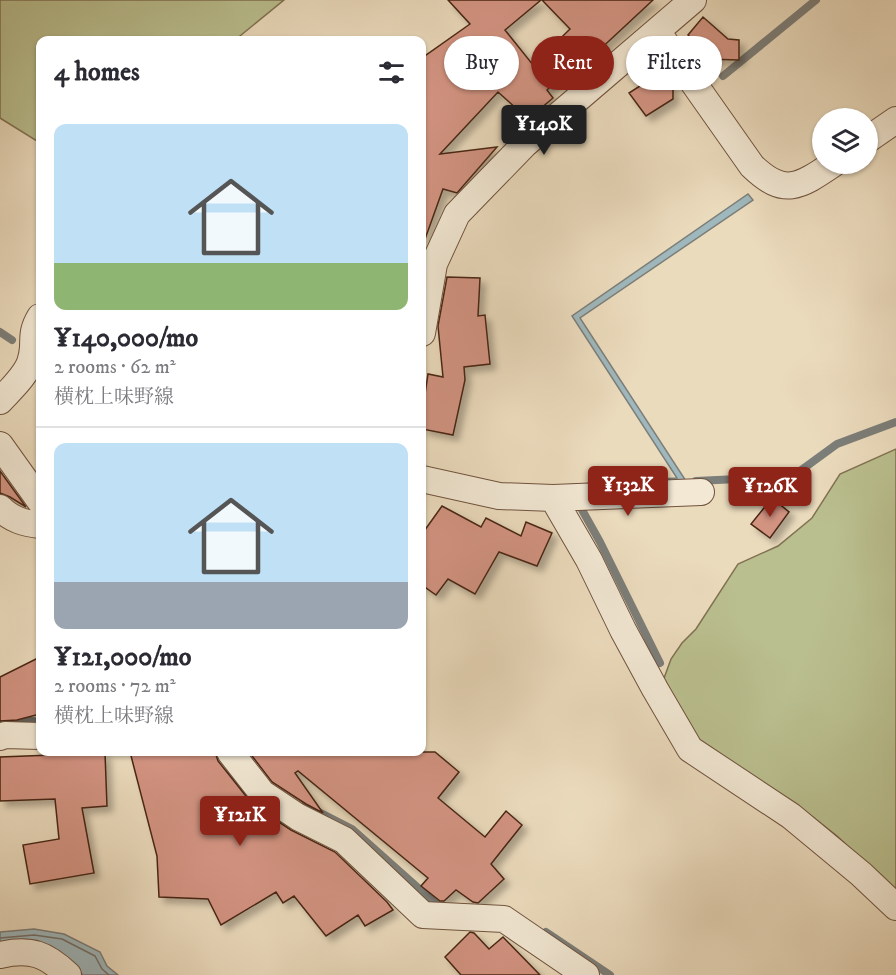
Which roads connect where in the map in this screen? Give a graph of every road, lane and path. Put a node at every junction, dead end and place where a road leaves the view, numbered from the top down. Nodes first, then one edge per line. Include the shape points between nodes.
1 (693, 0) edge
2 (657, 31) junction
3 (896, 120) edge
4 (878, 132) edge
5 (817, 174) edge
6 (426, 310) edge
7 (36, 327) edge
8 (0, 402) edge
9 (0, 445) edge
10 (426, 480) edge
11 (701, 492) dead end
12 (36, 495) edge
13 (553, 498) junction
14 (0, 508) edge
15 (36, 524) edge
16 (36, 736) edge
17 (0, 737) edge
18 (233, 756) edge
19 (896, 907) edge
20 (0, 955) edge
21 (68, 975) edge
22 (586, 975) edge

1 - 2 street
2 - 5 street via 752,166 780,186 792,186
2 - 6 street via 525,144 457,214 434,264
3 - 4 street
7 - 8 street via 31,362
9 - 12 street
10 - 13 street via 500,496
11 - 13 street
13 - 19 street via 690,749 791,816
14 - 15 street via 20,522
16 - 17 street
18 - 22 street via 262,793 344,840 423,915 504,919
20 - 21 street via 37,953

